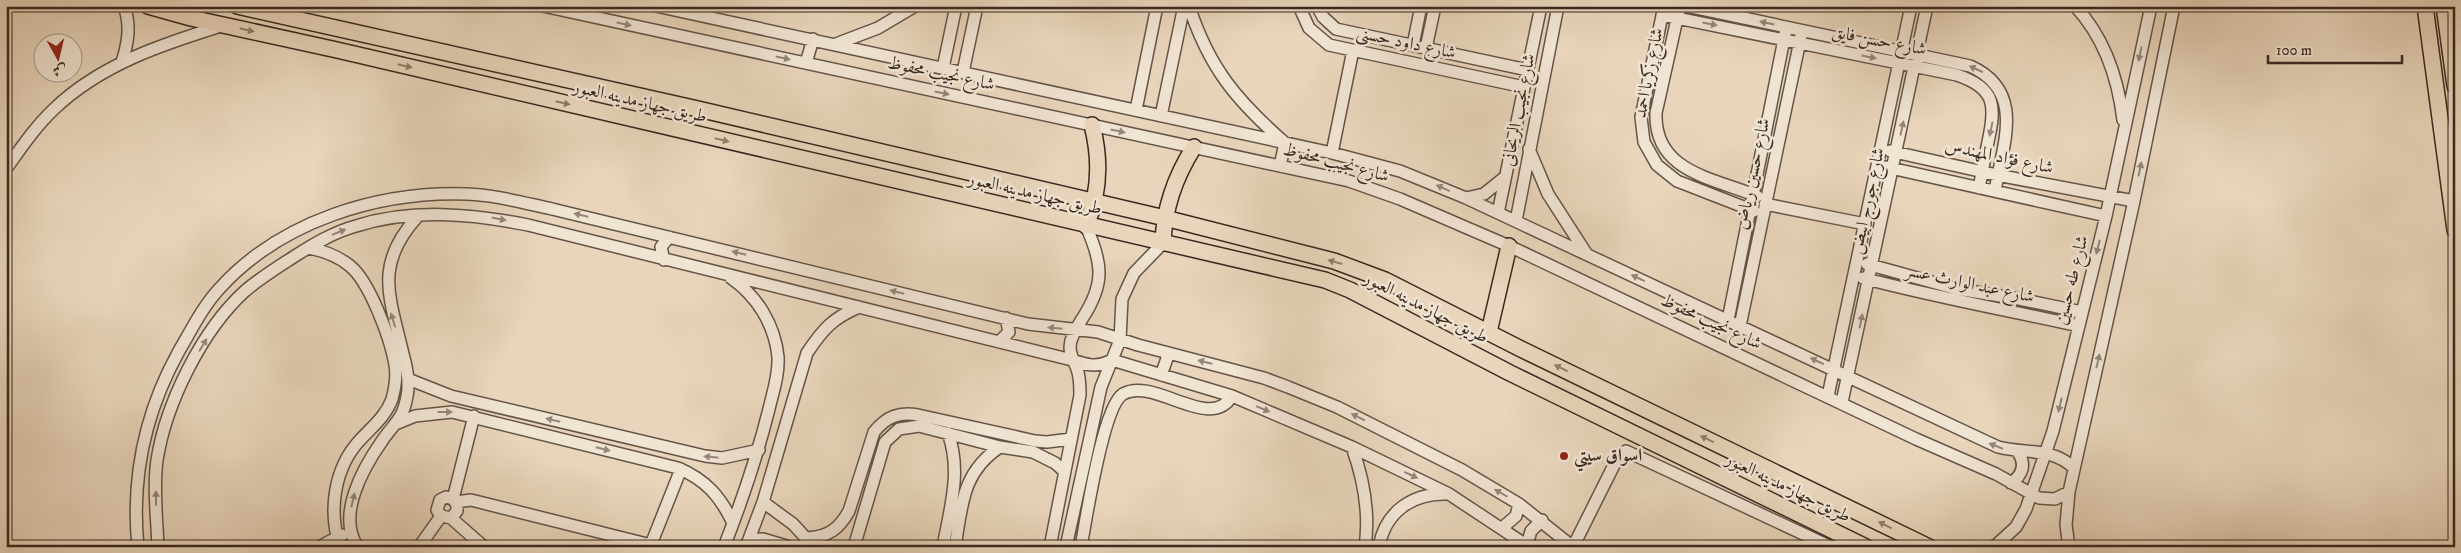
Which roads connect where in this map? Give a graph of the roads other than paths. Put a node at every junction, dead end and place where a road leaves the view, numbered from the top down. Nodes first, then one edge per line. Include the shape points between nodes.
1 (124, 6) edge
2 (148, 6) edge
3 (237, 6) edge
4 (542, 6) edge
5 (656, 6) edge
6 (915, 6) edge
7 (956, 6) edge
8 (977, 6) edge
9 (1157, 6) edge
10 (1184, 6) edge
11 (1189, 6) edge
12 (1299, 6) edge
13 (1317, 6) edge
14 (1421, 6) edge
15 (1435, 6) edge
16 (1541, 6) edge
17 (1558, 6) edge
18 (1687, 6) edge
19 (1911, 6) edge
20 (1927, 6) edge
21 (2075, 6) edge
22 (2151, 6) edge
23 (2174, 6) edge
24 (2425, 6) edge
25 (2444, 6) edge
26 (1663, 10) edge
27 (1678, 12) edge
28 (226, 25) junction
29 (1786, 27) junction
30 (1802, 30) junction
31 (342, 31) junction
32 (1369, 36) junction
33 (812, 39) junction
34 (1784, 39) junction
35 (1799, 42) junction
36 (834, 44) junction
37 (1413, 45) junction
38 (1426, 48) junction
39 (337, 50) junction
40 (1353, 50) junction
41 (1366, 53) junction
42 (1900, 57) junction
43 (1916, 60) junction
44 (122, 62) junction
45 (806, 63) junction
46 (944, 68) junction
47 (1528, 70) junction
48 (962, 72) junction
49 (2455, 86) edge
50 (1524, 87) junction
51 (698, 109) junction
52 (1136, 110) junction
53 (1161, 116) junction
54 (1092, 125) junction
55 (2124, 128) junction
56 (693, 133) junction
57 (1285, 143) junction
58 (1194, 147) junction
59 (1529, 149) junction
60 (1881, 149) junction
61 (1896, 152) junction
62 (1332, 153) junction
63 (1877, 165) junction
64 (1280, 166) junction
65 (6, 169) edge
66 (1893, 169) junction
67 (1982, 172) junction
68 (1998, 175) junction
69 (1506, 176) junction
70 (1979, 188) junction
71 (1995, 191) junction
72 (1752, 194) junction
73 (2110, 197) junction
74 (1466, 198) junction
75 (2134, 201) junction
76 (1094, 202) junction
77 (1764, 206) junction
78 (1749, 209) junction
79 (1498, 213) junction
80 (418, 216) junction
81 (2106, 216) junction
82 (1165, 218) junction
83 (1516, 221) junction
84 (1865, 224) junction
85 (1086, 226) junction
86 (2455, 230) edge
87 (669, 237) junction
88 (1163, 243) junction
89 (1510, 246) junction
90 (309, 248) junction
91 (1587, 254) junction
92 (664, 260) junction
93 (1857, 262) junction
94 (1872, 266) junction
95 (725, 274) junction
96 (1854, 275) junction
97 (1870, 280) junction
98 (859, 307) junction
99 (2082, 312) junction
100 (1006, 318) junction
101 (1728, 320) junction
102 (1740, 326) junction
103 (2079, 326) junction
104 (1076, 329) junction
105 (1489, 332) junction
106 (1120, 340) junction
107 (999, 342) junction
108 (395, 346) junction
109 (1521, 349) junction
110 (1169, 353) junction
111 (1072, 360) junction
112 (1112, 360) junction
113 (1834, 369) junction
114 (778, 372) junction
115 (1510, 372) junction
116 (1161, 375) junction
117 (1849, 376) junction
118 (798, 378) junction
119 (408, 379) junction
120 (1232, 396) junction
121 (1828, 396) junction
122 (1842, 402) junction
123 (474, 416) junction
124 (398, 423) junction
125 (948, 433) junction
126 (1071, 439) junction
127 (359, 441) junction
128 (1000, 447) junction
129 (1352, 447) junction
130 (759, 450) junction
131 (375, 451) junction
132 (2018, 452) junction
133 (2046, 452) junction
134 (2074, 468) junction
135 (681, 469) junction
136 (1064, 471) junction
137 (2011, 483) junction
138 (2068, 492) junction
139 (1449, 494) junction
140 (2032, 495) junction
141 (454, 500) junction
142 (763, 502) junction
143 (1518, 504) junction
144 (1845, 506) junction
145 (446, 517) junction
146 (1542, 520) junction
147 (733, 523) junction
148 (1502, 528) junction
149 (351, 530) junction
150 (1833, 530) junction
151 (338, 542) edge
152 (748, 543) edge
153 (811, 543) edge
154 (357, 546) edge
155 (651, 546) edge
156 (1528, 546) edge
157 (138, 547) edge
158 (158, 547) edge
159 (319, 547) edge
160 (418, 547) edge
161 (484, 547) edge
162 (724, 547) edge
163 (790, 547) edge
164 (854, 547) edge
165 (943, 547) edge
166 (955, 547) edge
167 (1050, 547) edge
168 (1066, 547) edge
169 (1081, 547) edge
170 (1365, 547) edge
171 (1379, 547) edge
172 (1573, 547) edge
173 (1830, 547) edge
174 (1866, 547) edge
175 (1929, 547) edge
176 (1994, 547) edge
177 (2069, 547) edge

1 - 44 street via 128,30
2 - 28 main road, طريق جهاز مدينه العبور
3 - 31 main road, طريق جهاز مدينه العبور
4 -> 45 street, شارع نجيب محفوظ
5 - 33 street, شارع نجيب محفوظ
6 - 36 street via 878,28
7 - 46 street
8 - 48 street
9 - 52 street
10 - 53 street
11 - 57 street via 1214,65 1235,95
12 - 40 street, شارع داود حسنى via 1309,28 1318,38 1329,45
13 - 32 street, شارع داود حسنى via 1323,18 1336,29
14 - 37 street
15 - 38 street
16 - 47 street, شارع نجيب الريحانى
17 - 59 street, شارع نجيب الريحانى
29 -> 18 street, شارع حسن فايق
19 - 42 street, شارع جورج ابيض
20 - 43 street, شارع جورج ابيض
21 - 55 street via 2099,39 2112,67
22 -> 55 street, شارع طه حسين
75 -> 23 street
24 - 86 main road
25 - 49 main road
26 - 27 street, شارع حسن فايق
26 - 78 street, شارع زكريا احمد via 1641,117 1644,142 1657,165 1677,181
27 -> 34 street, شارع حسن فايق
27 - 72 street, شارع زكريا احمد via 1656,113 1658,140 1665,152 1680,165
28 -> 39 main road, طريق جهاز مدينه العبور
28 - 44 street
29 - 30 street, شارع حسن فايق
29 - 34 street, شارع حسين رياض
30 - 35 street, شارع حسين رياض
30 - 42 street, شارع حسن فايق
31 - 39 main road
31 - 51 main road, طريق جهاز مدينه العبور
32 - 37 street, شارع داود حسنى
32 - 41 street
33 - 36 street, شارع نجيب محفوظ
33 - 45 street
34 - 35 street, شارع حسن فايق
34 - 72 street, شارع حسين رياض
35 -> 42 street, شارع حسن فايق
35 - 77 street, شارع حسين رياض
36 - 46 street, شارع نجيب محفوظ
37 - 38 street, شارع داود حسنى
38 - 47 street, شارع داود حسنى
39 -> 56 main road, طريق جهاز مدينه العبور
40 - 41 street, شارع داود حسنى
40 - 62 street
41 - 50 street, شارع داود حسنى
42 - 43 street, شارع حسن فايق
42 - 60 street, شارع جورج ابيض
61 -> 43 street, شارع جورج ابيض
43 -> 67 street, شارع حسن فايق via 1971,79 1990,100 1994,114
68 -> 43 street, شارع حسن فايق via 2007,112 2004,96 1996,83 1984,72 1970,66
44 - 65 street via 84,85 54,109 29,136
45 -> 54 street, شارع نجيب محفوظ
46 - 48 street, شارع نجيب محفوظ
47 - 50 street, شارع نجيب الريحانى
48 - 52 street, شارع نجيب محفوظ
50 - 69 street, شارع نجيب الريحانى
51 - 56 main road
51 - 76 main road, طريق جهاز مدينه العبور
52 - 53 street, شارع نجيب محفوظ
53 - 57 street, شارع نجيب محفوظ
54 -> 58 street, شارع نجيب محفوظ
54 - 76 main road via 1098,157
55 - 73 street, شارع طه حسين
56 -> 85 main road, طريق جهاز مدينه العبور
57 - 62 street, شارع نجيب محفوظ
57 - 64 street
58 - 64 street, شارع نجيب محفوظ
58 - 82 main road via 1178,176
59 - 83 street, شارع نجيب الريحانى
59 - 91 street via 1556,208
60 - 61 street, شارع فؤاد المهندس
60 - 63 street, شارع جورج ابيض
61 - 66 street, شارع جورج ابيض
61 - 67 street, شارع فؤاد المهندس
74 -> 62 street, شارع نجيب محفوظ via 1400,171
63 - 66 street, شارع فؤاد المهندس
63 - 84 street, شارع جورج ابيض
64 - 89 street, شارع نجيب محفوظ via 1349,182 1400,199
66 - 70 street, شارع فؤاد المهندس
66 - 94 street, شارع جورج ابيض
67 - 68 street, شارع فؤاد المهندس
67 - 70 street, شارع حسن فايق
68 - 71 street, شارع حسن فايق
68 - 73 street, شارع فؤاد المهندس
69 - 74 street via 1484,194
69 - 79 street, شارع نجيب الريحانى
70 - 71 street, شارع فؤاد المهندس
71 - 81 street, شارع فؤاد المهندس
72 - 77 street, شارع زكريا احمد
72 - 78 street, شارع حسين رياض
73 - 75 street, شارع فؤاد المهندس
73 - 81 street, شارع طه حسين
74 - 79 street, شارع نجيب محفوظ
134 -> 75 street
76 - 82 main road, طريق جهاز مدينه العبور
76 - 85 main road
77 - 78 street, شارع زكريا احمد
77 - 84 street
77 - 102 street, شارع حسين رياض
78 - 101 street, شارع حسين رياض
79 - 83 street, شارع نجيب محفوظ
90 -> 80 street via 357,225
80 -> 92 street via 486,217
108 -> 80 street via 388,298 389,272 402,236
81 -> 99 street, شارع طه حسين
82 - 88 main road
105 -> 82 main road, طريق جهاز مدينه العبور via 1359,269
83 - 91 street, شارع نجيب محفوظ
84 - 93 street, شارع جورج ابيض
85 - 88 main road, طريق جهاز مدينه العبور
85 - 104 street via 1099,258 1100,274 1092,304
87 - 92 street via 661,247
100 -> 87 street
87 -> 157 street via 496,196 442,194 411,196 352,208 308,225 267,247 211,298 158,392 136,483
88 - 106 street via 1142,262 1127,285 1120,313
88 - 115 main road, طريق جهاز مدينه العبور via 1325,280
89 - 105 main road
89 - 121 street, شارع نجيب محفوظ
90 - 108 street via 338,258 362,278
158 -> 90 street via 157,461 162,432 194,360 217,323 246,291
101 -> 91 street, شارع نجيب محفوظ
92 - 95 street
93 - 94 street, شارع عبد الوارث عسر
93 - 96 street, شارع جورج ابيض
94 - 97 street, شارع جورج ابيض
94 - 99 street, شارع عبد الوارث عسر via 1957,289
95 - 98 street
95 - 114 street via 751,295 769,323
96 - 97 street, شارع عبد الوارث عسر
96 - 113 street, شارع جورج ابيض
97 - 103 street, شارع عبد الوارث عسر
117 -> 97 street, شارع جورج ابيض
98 - 107 street
98 - 118 street via 838,316 820,332 807,353
99 - 103 street, شارع طه حسين
104 -> 100 street via 1044,327
100 - 107 street via 1009,332
101 - 102 street, شارع نجيب محفوظ
113 -> 102 street, شارع نجيب محفوظ
103 -> 133 street, شارع طه حسين
104 - 106 street
104 - 111 street via 1071,337
105 - 109 main road, طريق جهاز مدينه العبور
106 - 110 street
106 - 112 street
107 - 111 street
108 - 119 street
108 - 127 street via 396,383 391,400 383,417
109 - 115 main road
144 -> 109 main road, طريق جهاز مدينه العبور
110 - 116 street
143 -> 110 street via 1462,470 1337,407 1264,378
111 - 112 street via 1095,366
111 - 126 street via 1080,389
112 - 116 street
112 - 168 street via 1101,387
113 - 117 street, شارع نجيب محفوظ
113 - 121 street, شارع جورج ابيض
114 - 118 street
114 - 130 street
115 - 150 main road, طريق جهاز مدينه العبور
116 - 120 street
117 - 122 street, شارع جورج ابيض
132 -> 117 street, شارع نجيب محفوظ via 1998,447
118 - 142 street
119 - 124 street via 408,394
130 -> 119 street via 722,458 705,456 451,396
120 -> 129 street
120 - 169 street via 1224,406 1210,410 1139,391 1130,391 1115,401 1105,427
121 - 122 street, شارع نجيب محفوظ
122 - 137 street, شارع نجيب محفوظ
124 -> 123 street via 434,412
123 -> 135 street
123 - 141 street
124 - 131 street
125 - 128 street
125 - 164 street via 909,426 891,434 882,451
125 - 165 street via 956,462 956,477
126 - 136 street
126 - 153 street via 1035,441 918,415 893,415 874,432 849,511 842,523
127 - 131 street
127 - 151 street via 349,454 336,486 334,520
128 - 136 street via 1033,452
128 - 166 street via 986,456 968,481
129 -> 139 street
129 - 170 street via 1365,492
130 - 147 street
149 -> 131 street via 350,513 357,485
132 - 133 street, شارع نجيب محفوظ
132 - 137 street via 2022,469
133 - 134 street, شارع نجيب محفوظ via 2057,455
133 - 140 street, شارع طه حسين
134 - 138 street
135 - 147 street via 711,488
135 - 155 street
136 - 167 street
137 - 140 street, شارع نجيب محفوظ
138 - 140 street, شارع نجيب محفوظ via 2054,499
138 - 177 street via 2066,525
139 - 148 street
139 - 171 street via 1421,496 1398,510 1382,532
140 - 176 street, شارع طه حسين via 2016,527
141 - 145 street via 457,511
141 - 145 street via 446,497 438,503 437,510
141 - 155 street via 479,502
142 - 152 street
142 - 153 street via 793,524
143 - 146 street
143 - 148 street via 1516,516
144 - 150 main road
175 -> 144 main road, طريق جهاز مدينه العبور
145 - 160 street
145 - 161 street
146 - 156 street via 1531,530
146 - 172 street
147 - 162 street
148 - 156 street
149 - 151 street
149 - 154 street
150 - 174 main road, طريق جهاز مدينه العبور
151 - 159 street
152 - 163 street via 770,540
172 - 173 street via 1618,457 1626,451

